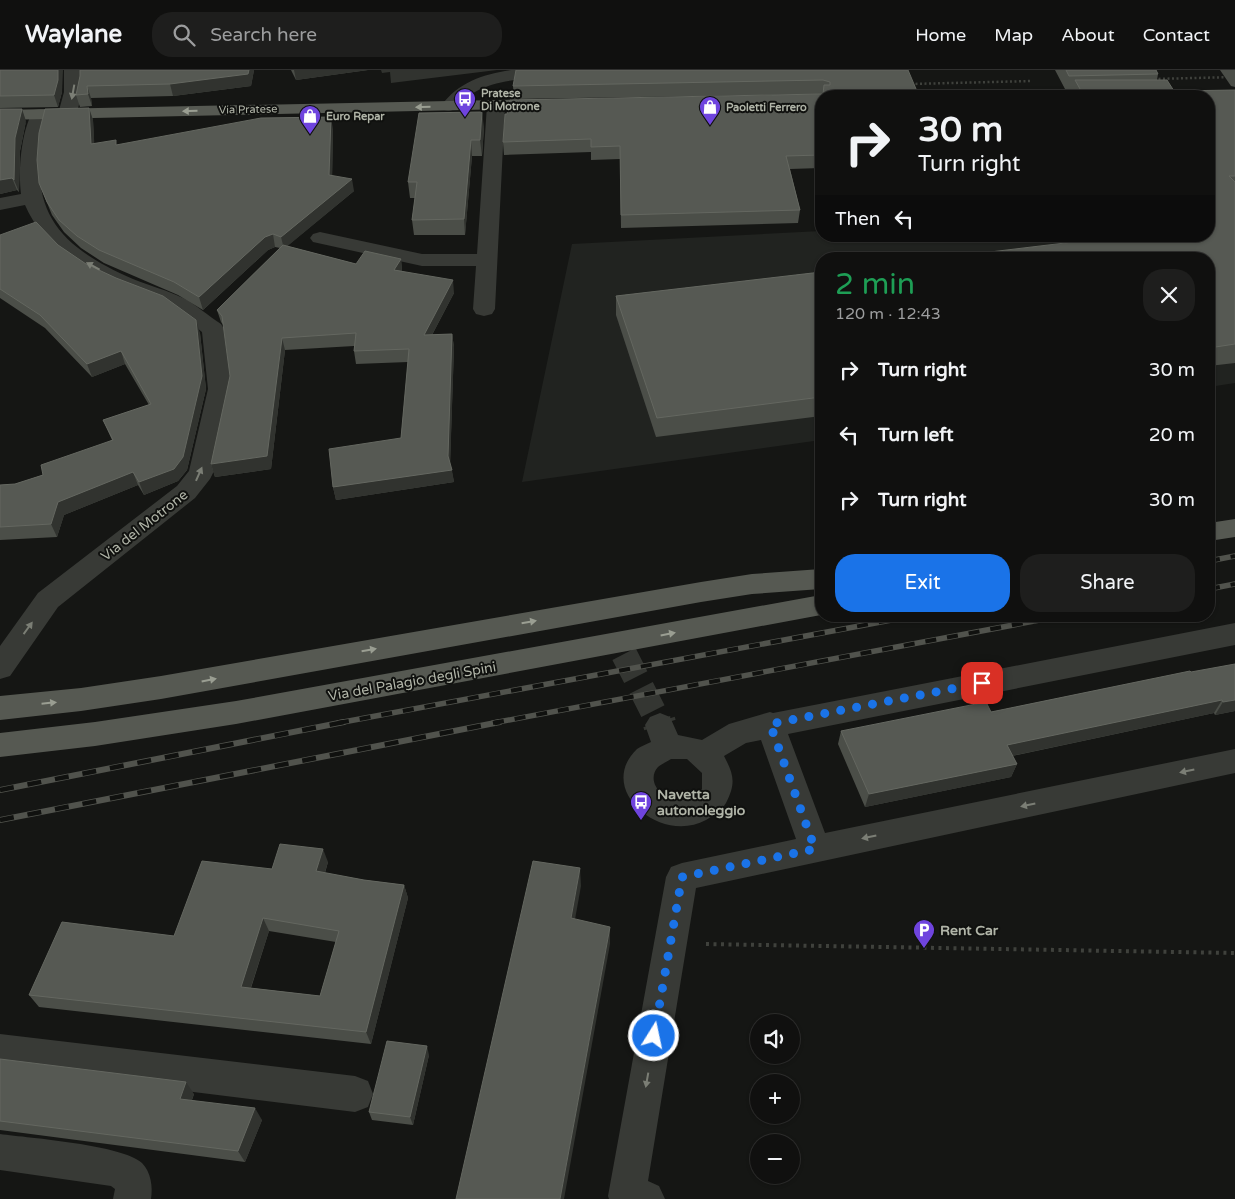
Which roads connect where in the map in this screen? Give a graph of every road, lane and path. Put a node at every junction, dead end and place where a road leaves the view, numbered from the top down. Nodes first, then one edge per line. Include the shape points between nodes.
1 (73, 70) edge
2 (545, 70) edge
3 (1235, 77) edge
4 (1154, 79) edge
5 (1036, 81) dead end
6 (908, 84) edge
7 (564, 104) edge
8 (496, 105) junction
9 (450, 106) junction
10 (40, 114) junction
11 (67, 114) junction
12 (0, 115) edge
13 (32, 198) junction
14 (0, 204) edge
15 (320, 238) dead end
16 (487, 260) junction
17 (484, 310) dead end
18 (1235, 528) edge
19 (1215, 531) edge
20 (815, 579) edge
21 (815, 606) edge
22 (1235, 634) edge
23 (0, 668) edge
24 (0, 708) edge
25 (770, 724) junction
26 (0, 745) edge
27 (703, 754) junction
28 (1235, 761) edge
29 (815, 849) junction
30 (671, 944) junction
31 (1235, 953) edge
32 (0, 1051) edge
33 (355, 1094) dead end
34 (0, 1152) edge
35 (132, 1199) edge
36 (646, 1199) edge

1 -> 11 street via 73,97
2 - 9 street via 478,84 463,91
3 - 4 path
5 - 6 path
7 - 8 main road, Via Pratese
8 - 9 main road, Via Pratese
8 - 16 street
9 -> 11 main road, Via Pratese
10 - 11 main road, Via Pratese
10 - 12 main road, Via Pratese
10 - 13 street via 31,154
13 - 14 street
23 -> 13 street, Via del Motrone via 48,600 186,492 201,474 220,389 211,316 125,283 81,259 49,233
15 - 16 street via 422,260
16 - 17 street
18 - 19 main road
24 -> 20 main road via 186,685 701,592
26 -> 21 main road, Via del Palagio degli Spini via 94,736 622,648
22 - 25 street
25 - 27 street via 739,732
25 - 29 street
27 - 27 street via 712,762 719,783 708,804 683,814 669,813 645,799 639,789 640,767 656,751 664,736
28 -> 29 street
29 - 30 street via 682,877
30 - 31 path
30 -> 36 street via 627,1196
32 - 33 street
34 - 35 street via 126,1172 132,1180

